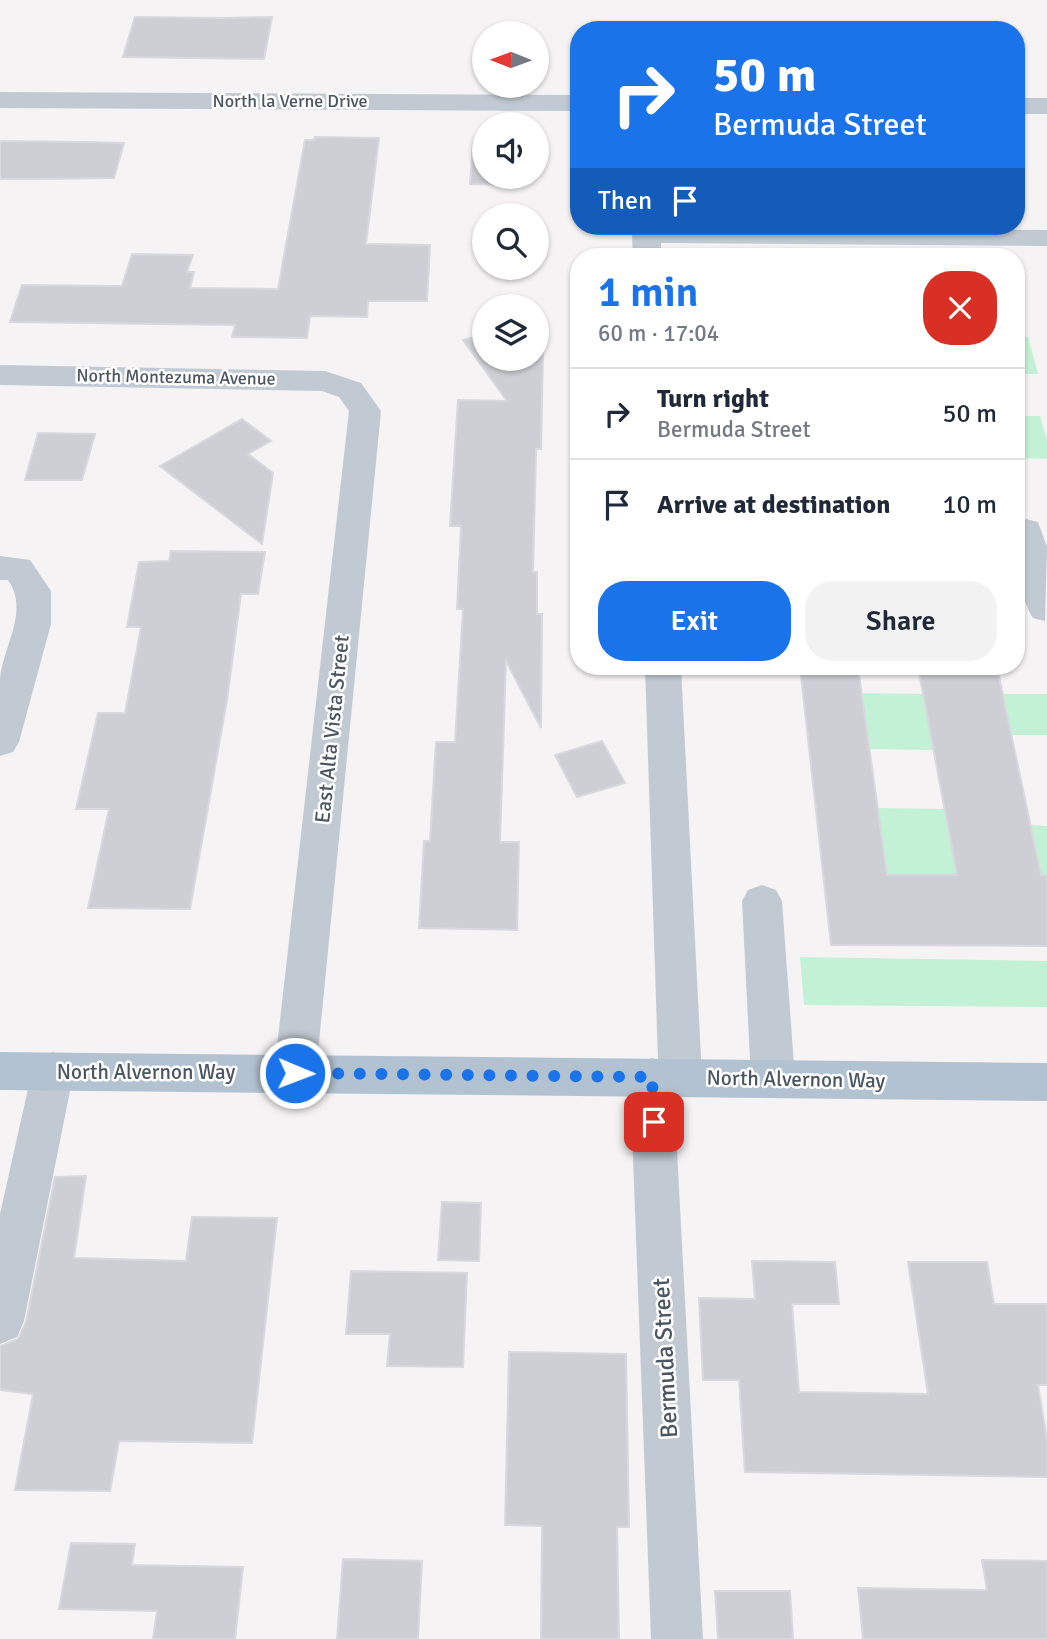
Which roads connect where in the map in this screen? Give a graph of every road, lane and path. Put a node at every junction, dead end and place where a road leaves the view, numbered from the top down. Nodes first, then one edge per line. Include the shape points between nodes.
1 (0, 100) edge
2 (570, 103) edge
3 (1025, 106) edge
4 (1047, 106) edge
5 (754, 235) edge
6 (1047, 238) edge
7 (0, 375) edge
8 (365, 384) joint
9 (1026, 530) dead end
10 (0, 568) edge
11 (1045, 609) dead end
12 (663, 675) edge
13 (0, 742) edge
14 (762, 901) dead end
15 (0, 1071) edge
16 (53, 1071) junction
17 (295, 1073) junction
18 (666, 1077) junction
19 (773, 1079) junction
20 (1047, 1082) edge
21 (0, 1321) edge
22 (677, 1639) edge

1 - 2 street, North la Verne Drive
3 - 4 street
5 - 6 street
7 - 8 street, North Montezuma Avenue
8 - 17 street, East Alta Vista Street via 365,429
9 - 11 street
10 - 13 street via 18,568 34,591 33,624
12 - 18 street, Bermuda Street
14 - 19 street
15 - 16 main road, North Alvernon Way
16 - 17 main road, North Alvernon Way
16 - 21 street
17 - 18 main road, North Alvernon Way
18 - 19 main road, North Alvernon Way
18 - 22 street, Bermuda Street
19 - 20 main road, North Alvernon Way

